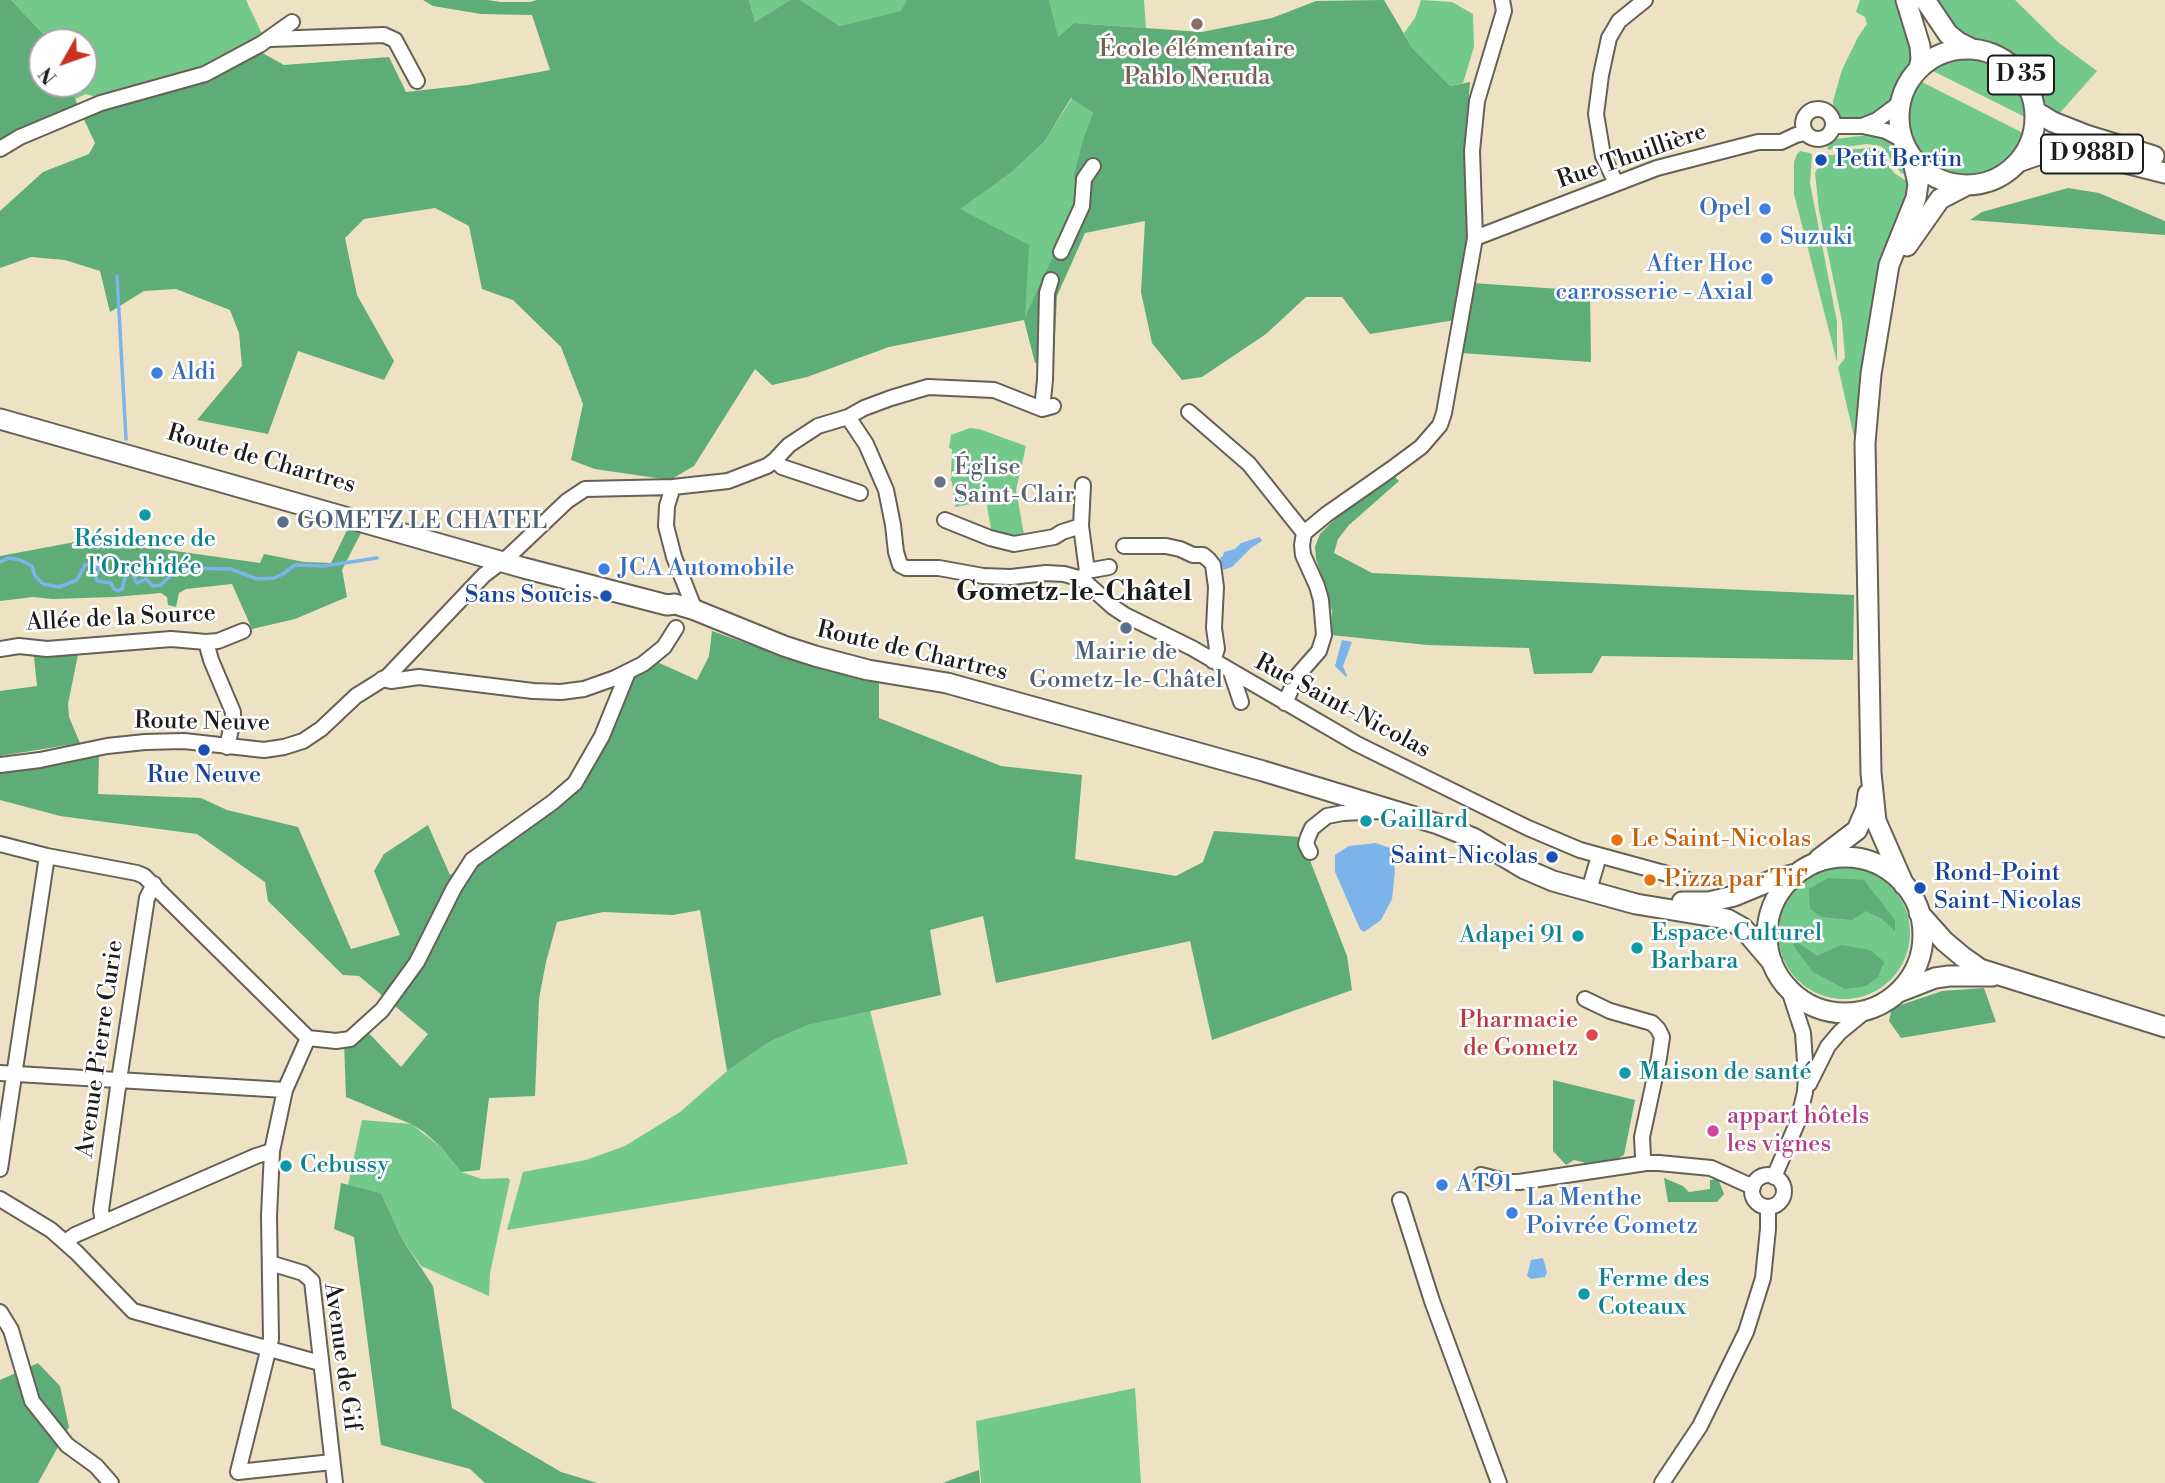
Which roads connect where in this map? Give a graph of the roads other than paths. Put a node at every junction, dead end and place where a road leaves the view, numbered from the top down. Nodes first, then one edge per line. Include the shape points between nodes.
1 (1502, 0) edge
2 (1645, 0) edge
3 (1906, 0) edge
4 (1924, 0) edge
5 (292, 22) dead end
6 (270, 39) junction
7 (1972, 49) junction
8 (1919, 69) junction
9 (417, 81) dead end
10 (1900, 103) junction
11 (2035, 111) junction
12 (1833, 126) junction
13 (1862, 126) junction
14 (1806, 132) junction
15 (0, 149) edge
16 (1907, 149) junction
17 (2165, 159) edge
18 (2018, 162) junction
19 (1093, 166) dead end
20 (2165, 173) edge
21 (1616, 183) junction
22 (1965, 186) junction
23 (1475, 238) junction
24 (1061, 251) dead end
25 (1051, 279) dead end
26 (1885, 287) junction
27 (0, 412) edge
28 (1189, 412) dead end
29 (848, 417) junction
30 (0, 419) edge
31 (770, 468) junction
32 (1083, 485) dead end
33 (673, 487) junction
34 (860, 493) dead end
35 (945, 520) dead end
36 (1081, 526) junction
37 (1304, 533) junction
38 (1124, 546) dead end
39 (505, 558) junction
40 (1109, 567) dead end
41 (1085, 575) junction
42 (695, 610) junction
43 (676, 628) dead end
44 (243, 631) dead end
45 (206, 642) junction
46 (0, 649) edge
47 (1213, 661) junction
48 (628, 672) junction
49 (1231, 672) junction
50 (382, 680) junction
51 (1241, 702) dead end
52 (1285, 703) junction
53 (228, 747) junction
54 (0, 765) edge
55 (1871, 773) junction
56 (1386, 805) junction
57 (0, 845) edge
58 (1310, 852) dead end
59 (47, 856) junction
60 (1599, 856) junction
61 (1815, 862) junction
62 (1796, 874) junction
63 (1686, 879) dead end
64 (154, 884) junction
65 (1904, 885) junction
66 (1590, 886) junction
67 (1919, 913) junction
68 (1772, 962) junction
69 (2003, 977) junction
70 (1787, 987) junction
71 (1895, 994) junction
72 (1585, 999) dead end
73 (1868, 1009) junction
74 (2165, 1027) edge
75 (307, 1038) junction
76 (7, 1073) edge
77 (119, 1080) junction
78 (285, 1090) junction
79 (1805, 1092) junction
80 (272, 1151) junction
81 (1646, 1163) junction
82 (0, 1169) edge
83 (1481, 1174) dead end
84 (1774, 1177) junction
85 (1753, 1187) junction
86 (0, 1199) edge
87 (1400, 1200) dead end
88 (1768, 1207) junction
89 (103, 1223) junction
90 (65, 1242) junction
91 (270, 1263) junction
92 (0, 1312) edge
93 (268, 1349) junction
94 (320, 1363) junction
95 (332, 1462) junction
96 (111, 1483) edge
97 (335, 1483) edge
98 (1499, 1483) edge
99 (1662, 1483) edge

1 - 23 street via 1504,11 1477,101 1472,151
2 - 21 street via 1619,21 1609,38 1601,75 1596,114 1603,156
3 - 8 main road via 1920,46
4 - 7 main road, D 35 via 1948,34
5 - 6 street
6 - 9 street via 384,35 395,40
6 - 15 street via 205,74 101,103 20,136
7 - 8 main road, D 35 via 1948,51
7 - 11 main road, D 35 via 1998,56 2020,73
8 - 10 main road, D 35
10 - 13 street
10 - 16 main road via 1899,125
11 - 17 main road, D 988D via 2085,135
11 - 18 main road, D 35 via 2032,139
12 - 13 street
12 - 14 street via 1829,135 1820,139
12 - 14 street via 1828,113 1815,110 1805,119
13 - 16 street via 1886,131
14 - 21 street, Rue Thuillière via 1782,142 1758,142 1699,156
16 - 22 main road via 1935,178
16 - 26 main road via 1918,184 1916,198
18 - 20 main road, D 988D via 2045,153 2082,152
18 - 22 main road via 2000,177
19 - 24 street via 1084,179 1082,206
21 - 23 street, Rue Thuillière
22 - 26 main road via 1930,211
23 - 37 street via 1449,397 1440,425 1406,459
25 - 29 street via 1047,293 1047,407 994,390 928,387
26 - 55 main road via 1865,443
27 - 39 main road, Route de Chartres via 246,479
28 - 37 street via 1249,464
29 - 31 street via 818,426 789,445
29 - 41 street via 886,490 900,565 983,576
30 - 39 main road, Route de Chartres
31 - 33 street via 728,481
31 - 34 street via 782,467
32 - 36 street
33 - 39 street via 585,489
33 - 42 street via 666,526
35 - 36 street via 1014,544 1054,537
36 - 41 street
37 - 52 street via 1303,555 1317,586 1325,635
38 - 47 street via 1166,546 1209,559 1216,587 1217,649
39 - 42 main road, Route de Chartres
39 - 50 street, Route Neuve
40 - 41 street
41 - 47 street, Rue Saint-Nicolas via 1119,611
42 - 56 main road, Route de Chartres via 815,656 947,682
43 - 48 street via 654,656
44 - 45 street, Allée de la Source
45 - 46 street, Allée de la Source via 171,639
45 - 53 street via 233,712
47 - 49 street, Rue Saint-Nicolas
48 - 50 street via 584,689 561,692 429,677
48 - 75 street via 602,736 575,783 472,860 411,971 382,1010 350,1038
49 - 51 street
49 - 52 street, Rue Saint-Nicolas
50 - 53 street, Route Neuve via 303,741 264,750
52 - 60 street, Rue Saint-Nicolas via 1427,779
53 - 54 street, Route Neuve via 145,742
55 - 61 main road via 1866,809 1857,830
55 - 65 main road via 1876,821
56 - 58 street via 1381,811 1327,817 1312,828 1306,844
56 - 66 main road, Route de Chartres via 1461,823
57 - 59 street
59 - 64 street via 137,873
59 - 76 street
60 - 63 street, Rue Saint-Nicolas
60 - 66 street
61 - 62 main road
61 - 65 main road via 1836,857 1869,860
62 - 66 main road, Route de Chartres via 1734,896 1696,902
62 - 68 main road via 1781,890 1768,920
64 - 75 street
64 - 77 street, Avenue Pierre Curie via 147,898
65 - 67 main road
66 - 68 main road, Route de Chartres via 1636,904 1727,919 1744,928
67 - 69 main road via 1963,957
67 - 71 main road via 1923,935 1919,957
68 - 70 main road
69 - 71 main road via 1935,978
69 - 74 main road
70 - 73 main road via 1825,1010
70 - 79 street via 1803,1033
71 - 73 main road
72 - 81 street via 1652,1023 1662,1037 1642,1138
73 - 79 street via 1828,1046
75 - 78 street
76 - 77 street
76 - 82 street
77 - 78 street
77 - 89 street, Avenue Pierre Curie
78 - 80 street
79 - 84 street
80 - 89 street
80 - 91 street
81 - 83 street via 1519,1182
81 - 85 street via 1711,1168
84 - 85 street via 1759,1179
84 - 88 street via 1784,1194
85 - 88 street via 1756,1201
86 - 90 street
87 - 98 street
88 - 99 street via 1763,1279 1746,1332 1700,1426
89 - 90 street
90 - 93 street via 133,1311
91 - 93 street
91 - 94 street, Avenue de Gif via 303,1273 312,1281
92 - 96 street via 11,1330 32,1401 67,1445
93 - 94 street
93 - 95 street via 238,1472
94 - 95 street, Avenue de Gif
95 - 97 street, Avenue de Gif

